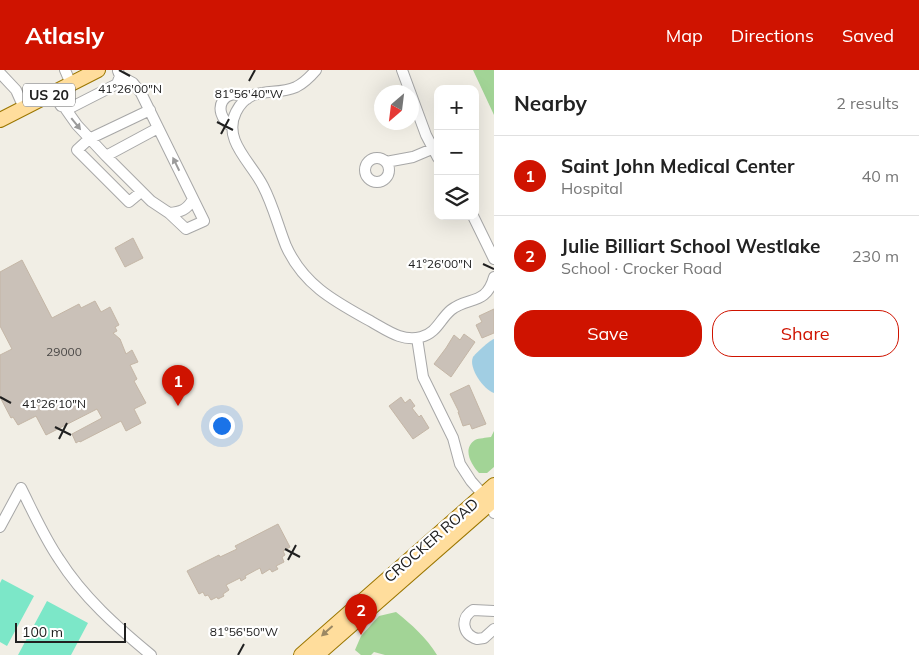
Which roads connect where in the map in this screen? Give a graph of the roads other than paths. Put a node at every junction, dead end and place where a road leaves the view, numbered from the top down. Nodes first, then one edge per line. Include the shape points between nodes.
1 (65, 70) edge
2 (316, 70) edge
3 (402, 70) edge
4 (92, 71) edge
5 (0, 73) edge
6 (119, 73) edge
7 (71, 84) junction
8 (54, 93) junction
9 (246, 99) junction
10 (24, 108) junction
11 (65, 108) junction
12 (150, 110) junction
13 (0, 120) edge
14 (232, 127) junction
15 (158, 128) junction
16 (89, 138) junction
17 (432, 149) junction
18 (434, 152) edge
19 (106, 156) junction
20 (386, 162) dead end
21 (141, 192) junction
22 (193, 199) junction
23 (169, 214) junction
24 (475, 220) edge
25 (494, 260) edge
26 (494, 279) edge
27 (417, 338) junction
28 (494, 485) edge
29 (491, 504) edge
30 (0, 527) edge
31 (494, 611) edge
32 (494, 629) edge
33 (151, 655) edge
34 (301, 655) edge
35 (317, 655) edge

1 - 7 street
2 - 9 street via 296,87 260,92
3 - 17 street
4 - 7 main road, US 20
5 - 10 street via 16,90
6 - 11 street via 117,84
6 - 12 street via 136,85
7 - 8 main road, US 20
8 - 10 main road, US 20
8 - 11 street
9 - 14 street via 236,112
9 - 14 street via 234,94 222,102 222,117
10 - 13 main road, US 20
11 -> 16 street
12 - 15 street
12 - 16 street
14 - 27 street via 235,142 262,184 287,246 306,277 330,299 394,334 407,339
15 - 19 street
22 -> 15 street
16 - 19 street
16 - 21 street via 76,150 129,202
17 - 18 street
17 - 20 street via 413,157
19 - 21 street
21 - 23 street
22 - 23 street via 186,209
22 - 23 street via 204,221 186,230
24 - 25 street
26 - 27 street via 483,295 451,310 432,333
27 - 29 street via 423,376 453,438 460,464
28 - 29 main road, CROCKER ROAD
29 -> 34 main road, CROCKER ROAD
29 - 35 main road, CROCKER ROAD
30 - 33 street via 21,488 46,539 69,574 104,614
31 - 32 street via 473,610 467,615 464,625 467,632 477,639 484,638

